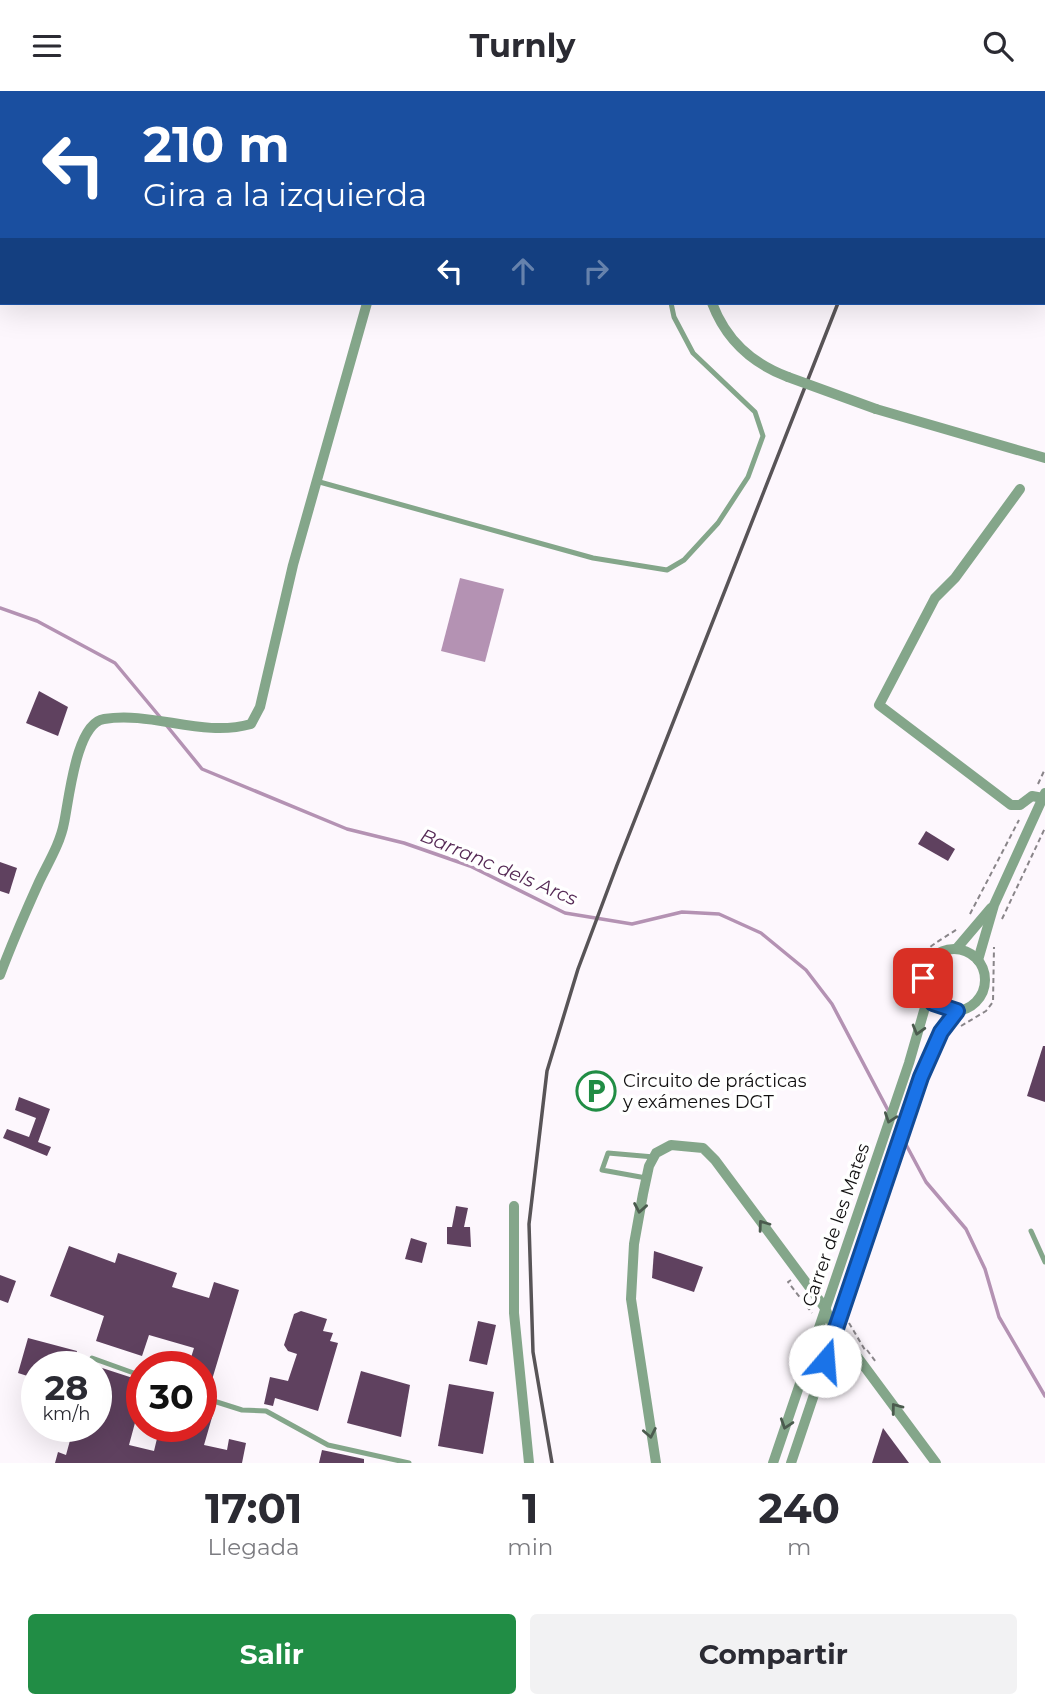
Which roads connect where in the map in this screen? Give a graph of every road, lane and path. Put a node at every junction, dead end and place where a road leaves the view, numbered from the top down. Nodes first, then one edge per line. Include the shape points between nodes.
1 (366, 305) edge
2 (671, 305) edge
3 (713, 305) edge
4 (1045, 458) edge
5 (316, 481) junction
6 (1020, 489) dead end
7 (1045, 769) edge
8 (1040, 795) edge
9 (1020, 819) dead end
10 (1045, 828) edge
11 (994, 905) junction
12 (966, 920) dead end
13 (988, 924) junction
14 (962, 926) dead end
15 (994, 939) dead end
16 (957, 949) junction
17 (978, 960) junction
18 (0, 975) edge
19 (928, 997) junction
20 (912, 1011) dead end
21 (957, 1011) junction
22 (958, 1028) dead end
23 (654, 1157) junction
24 (646, 1178) junction
25 (514, 1206) dead end
26 (1031, 1231) dead end
27 (1045, 1262) edge
28 (827, 1273) dead end
29 (799, 1274) junction
30 (825, 1308) junction
31 (813, 1313) dead end
32 (835, 1331) junction
33 (217, 1402) edge
34 (409, 1463) edge
35 (529, 1463) edge
36 (656, 1463) edge
37 (773, 1463) edge
38 (792, 1463) edge
39 (936, 1463) edge

1 - 5 street
2 - 5 lane via 693,353 755,412 763,436 748,477 718,523 684,560 667,570 593,558
3 - 4 street, bridge via 740,351 769,370 876,409
5 - 18 street via 260,707 251,724 233,730 133,717 100,719 87,731 77,754 62,833
6 - 8 street via 935,598 879,705 1011,805
7 - 8 path
8 - 11 street
9 - 12 path
10 - 13 path via 998,928
11 - 13 street
11 - 16 street
13 - 17 street
14 - 20 path via 932,943 910,974
15 - 22 path via 993,1002
16 - 17 street
16 - 19 street via 947,949 930,960 923,978
17 - 21 street via 985,987 975,1003
19 - 21 street via 940,1008
19 -> 30 street, Carrer de les Mates
21 - 32 street, Carrer de les Mates via 941,1032 921,1077
23 - 24 street
23 - 24 lane via 608,1153 602,1170
29 -> 23 street via 703,1148 671,1145
24 -> 36 street via 634,1244 631,1299
25 - 35 street via 514,1313
26 - 27 lane
28 - 29 path via 822,1276 806,1269
29 - 30 street
29 - 31 path via 788,1282
30 - 32 street
30 -> 37 street, Carrer de les Mates
32 - 38 street, Carrer de les Mates
39 -> 32 street
33 - 34 lane via 265,1411 328,1444

